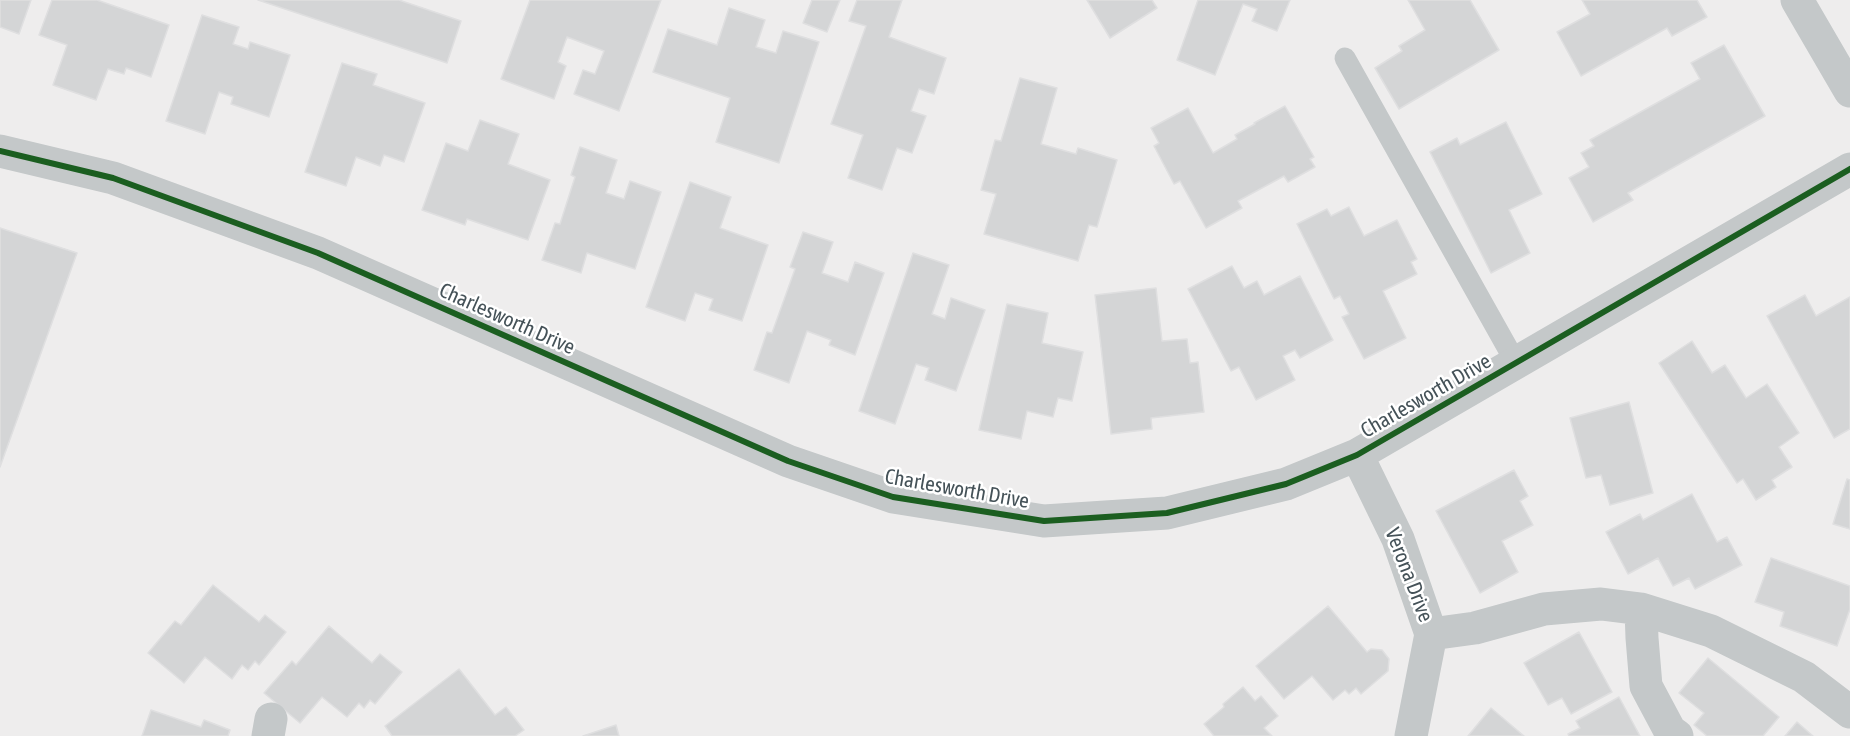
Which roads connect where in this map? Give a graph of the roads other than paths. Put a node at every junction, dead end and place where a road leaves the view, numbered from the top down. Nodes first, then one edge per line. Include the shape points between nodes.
1 (1797, 0) edge
2 (1345, 58) dead end
3 (1850, 91) edge
4 (0, 151) edge
5 (1850, 169) edge
6 (1516, 363) junction
7 (1357, 455) junction
8 (1641, 609) junction
9 (1431, 634) junction
10 (1850, 712) edge
11 (1411, 736) edge
12 (1677, 736) edge

1 - 3 street
2 - 6 lane
4 - 7 street, Charlesworth Drive via 113,178 318,253 789,460 893,497 1044,521 1167,513 1286,484
5 - 6 street, Charlesworth Drive
6 - 7 street, Charlesworth Drive
7 - 9 street, Verona Drive via 1398,538
8 - 9 street via 1601,604 1544,609 1475,628
8 - 10 street via 1711,631 1804,677
8 - 12 street via 1647,686
9 - 11 street, Verona Drive

